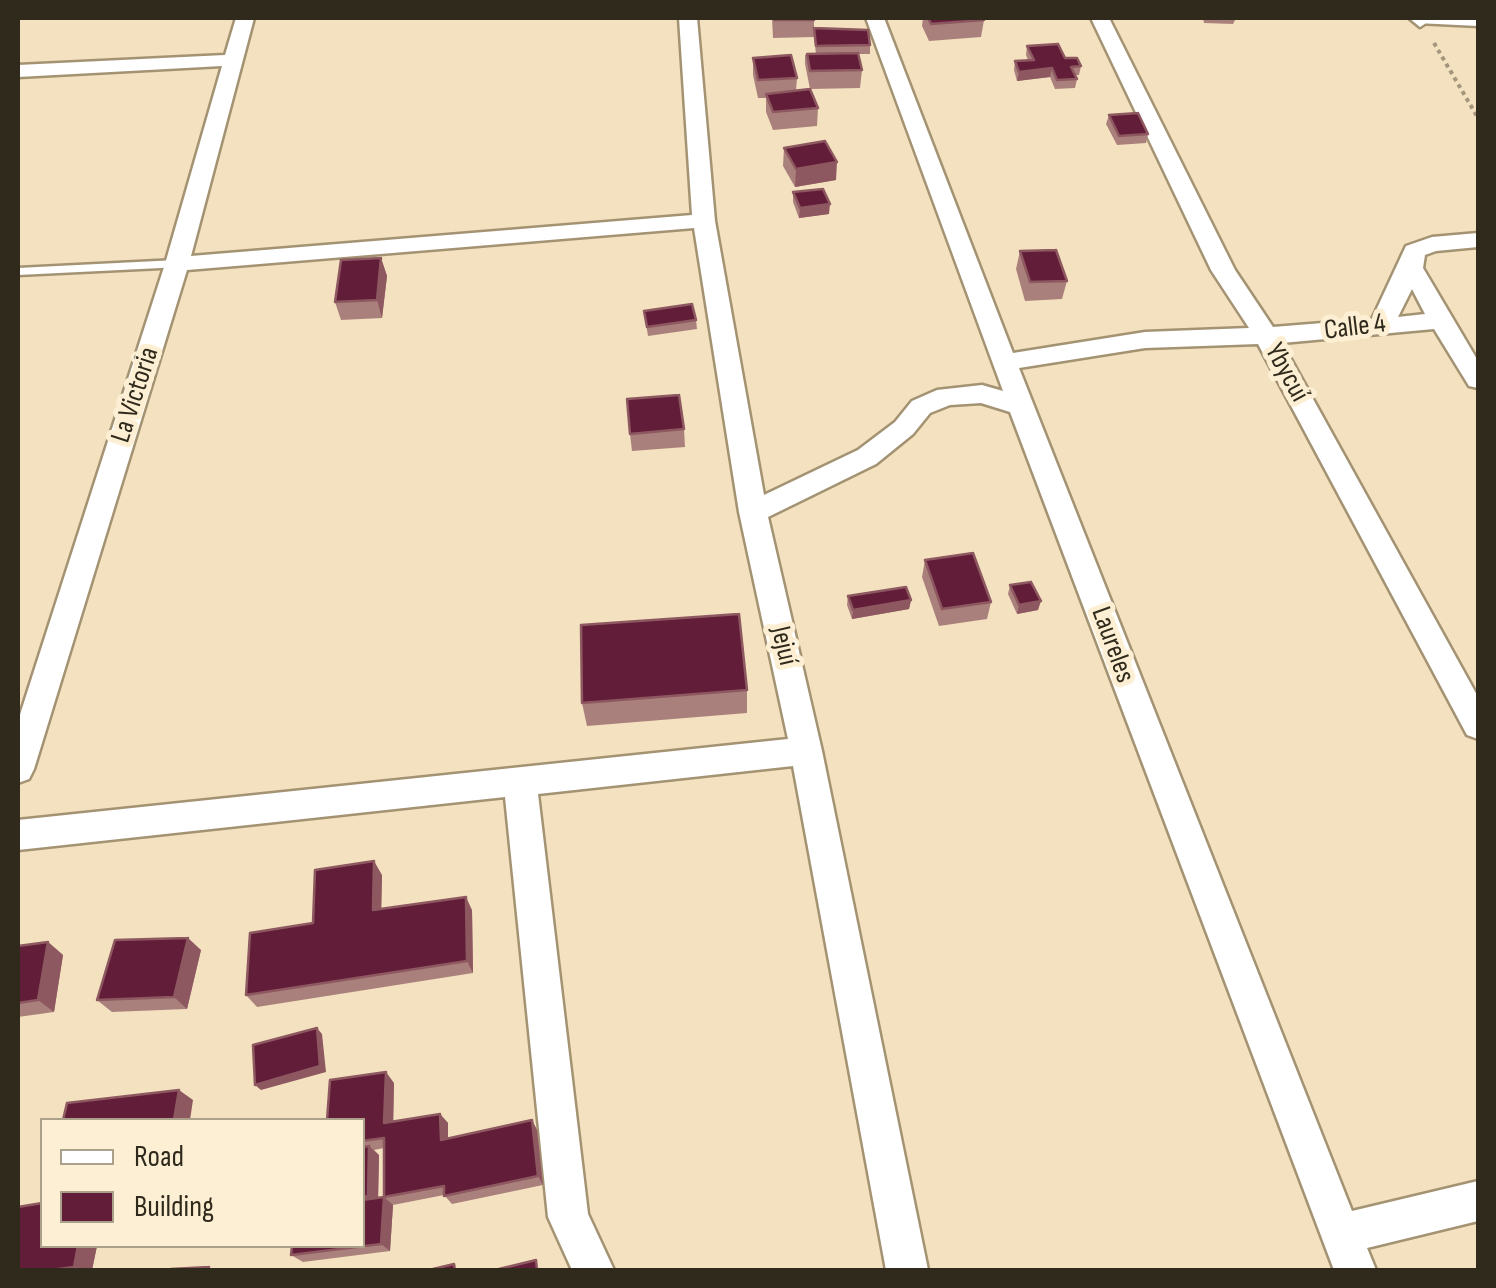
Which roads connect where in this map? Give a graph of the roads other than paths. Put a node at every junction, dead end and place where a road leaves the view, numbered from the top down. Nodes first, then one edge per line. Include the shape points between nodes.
1 (244, 18) edge
2 (688, 18) edge
3 (875, 18) edge
4 (1100, 18) edge
5 (1419, 19) edge
6 (1478, 24) edge
7 (232, 60) junction
8 (18, 71) edge
9 (704, 221) junction
10 (1478, 240) edge
11 (177, 264) junction
12 (1411, 268) junction
13 (18, 272) edge
14 (1441, 320) junction
15 (1382, 324) junction
16 (1266, 336) junction
17 (1007, 362) junction
18 (1478, 380) edge
19 (1024, 407) junction
20 (753, 512) junction
21 (1478, 726) edge
22 (806, 751) junction
23 (18, 769) edge
24 (520, 781) junction
25 (18, 835) edge
26 (1478, 1201) edge
27 (1348, 1252) edge
28 (593, 1270) edge
29 (907, 1270) edge

1 - 7 street, La Victoria
2 - 9 street, Jejuí
3 - 17 street, Laureles
4 - 16 street, Ybycuí via 1223,270
5 - 6 lane
7 - 8 street
7 - 11 street, La Victoria
9 - 11 street
9 - 20 street, Jejuí
10 - 12 street via 1414,251
11 - 13 lane
11 - 23 street, La Victoria
12 - 14 street
12 - 15 street
14 - 15 street, Calle 4
14 - 18 street
15 - 16 street, Calle 4
16 - 17 street, Calle 4 via 1144,340
16 - 21 street, Ybycuí
17 - 19 street, Laureles
19 - 20 street via 982,394 946,396 921,408 867,456
19 - 27 street, Laureles
20 - 22 street, Jejuí
22 - 24 street
22 - 29 street, Jejuí
24 - 25 street
24 - 28 street via 568,1217
26 - 27 street

